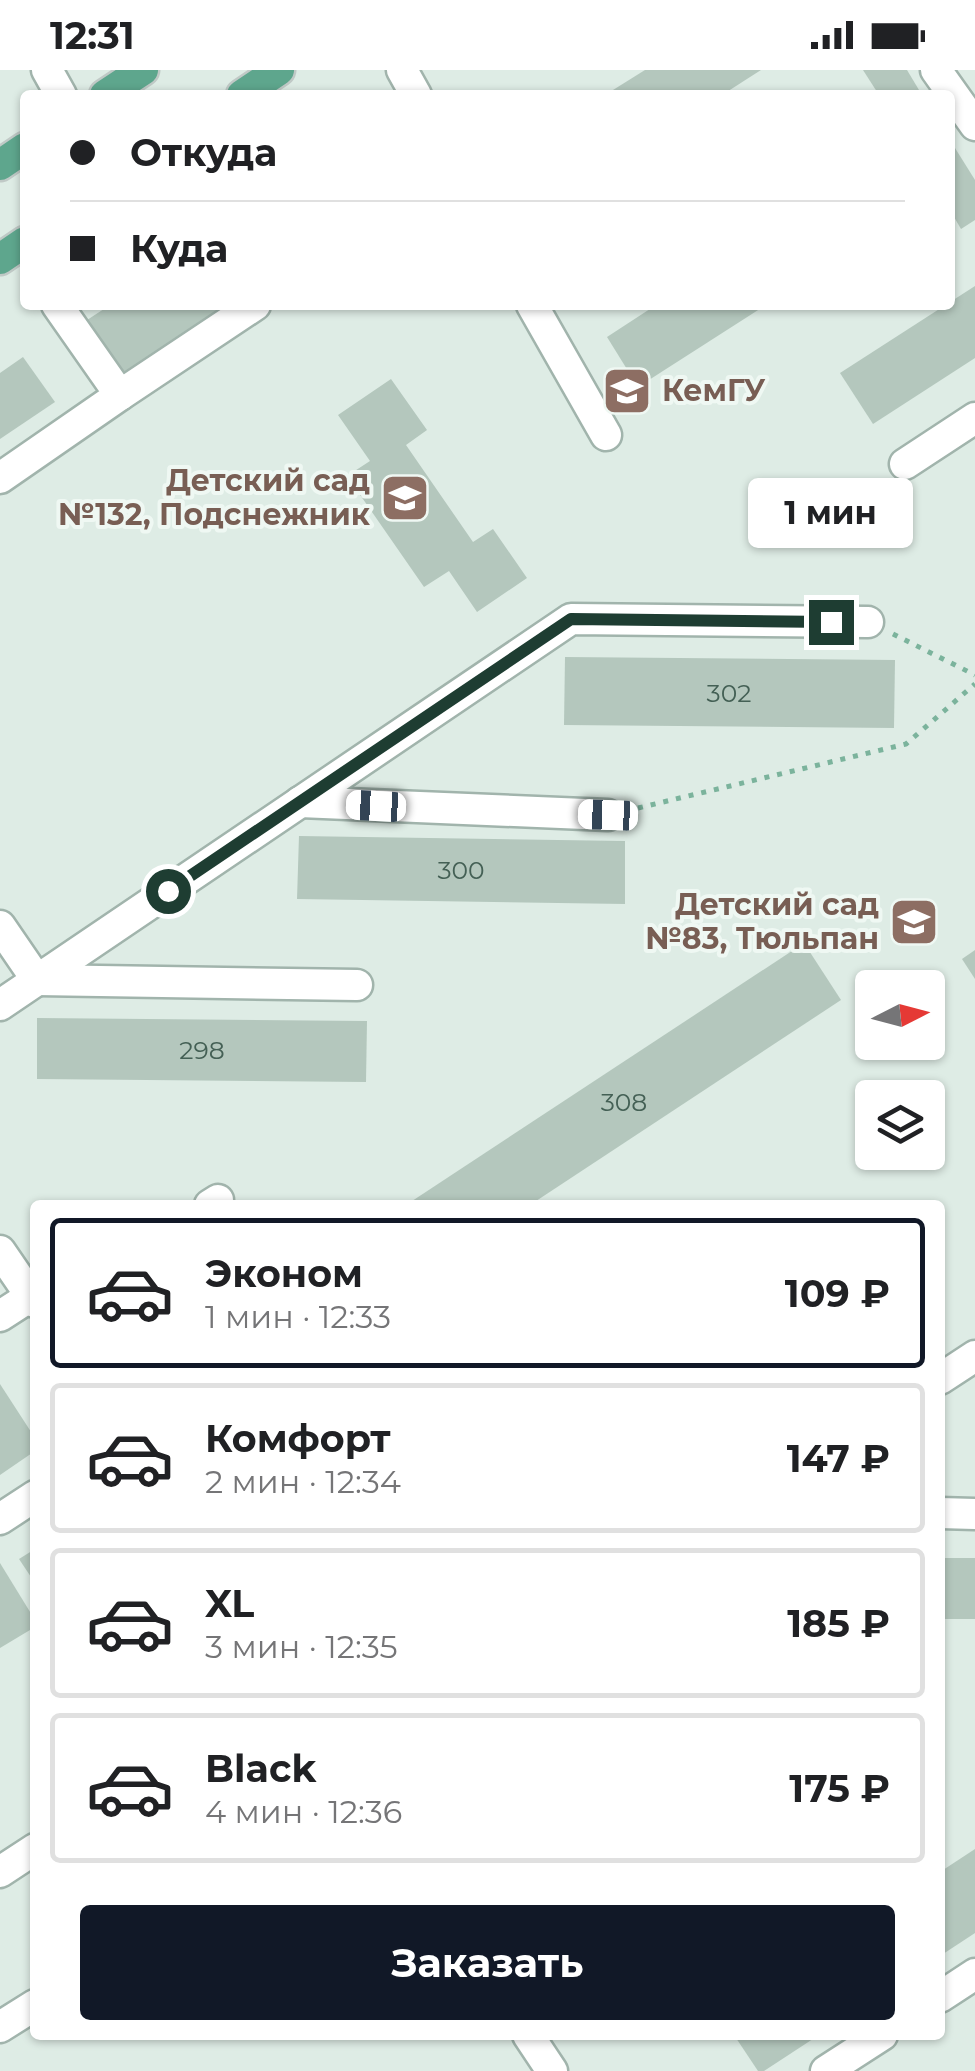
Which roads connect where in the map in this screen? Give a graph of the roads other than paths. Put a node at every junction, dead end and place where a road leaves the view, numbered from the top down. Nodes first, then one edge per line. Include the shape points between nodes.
1 (143, 70) edge
2 (279, 70) edge
3 (113, 90) edge
4 (249, 90) edge
5 (955, 97) edge
6 (975, 125) edge
7 (60, 310) edge
8 (248, 310) edge
9 (535, 310) edge
10 (120, 395) junction
11 (975, 418) edge
12 (606, 435) dead end
13 (905, 464) dead end
14 (0, 478) edge
15 (868, 622) road end
16 (300, 802) junction
17 (608, 815) road end
18 (0, 926) edge
19 (36, 980) junction
20 (357, 985) dead end
21 (0, 1005) edge
22 (0, 1251) edge
23 (30, 1295) edge
24 (30, 1301) edge
25 (0, 1316) edge
26 (975, 1356) edge
27 (945, 1376) edge
28 (30, 1499) edge
29 (945, 1512) edge
30 (975, 1514) edge
31 (0, 1518) edge
32 (30, 1852) edge
33 (0, 1872) edge
34 (975, 1974) edge
35 (945, 1994) edge
36 (30, 2008) edge
37 (0, 2027) edge
38 (531, 2040) edge
39 (874, 2040) edge
40 (552, 2071) edge
41 (826, 2071) edge

1 - 3 main road
2 - 4 main road
5 - 6 street
7 - 10 street
8 - 10 street
9 - 12 street
10 - 14 street
11 - 13 street
15 - 16 street via 571,619
16 - 17 street
16 - 19 street
18 - 19 street
19 - 20 street
19 - 21 street
22 - 23 street
24 - 25 street
26 - 27 street
28 - 31 street
29 - 30 street
32 - 33 street
34 - 35 street
36 - 37 street
38 - 40 street
39 - 41 street

